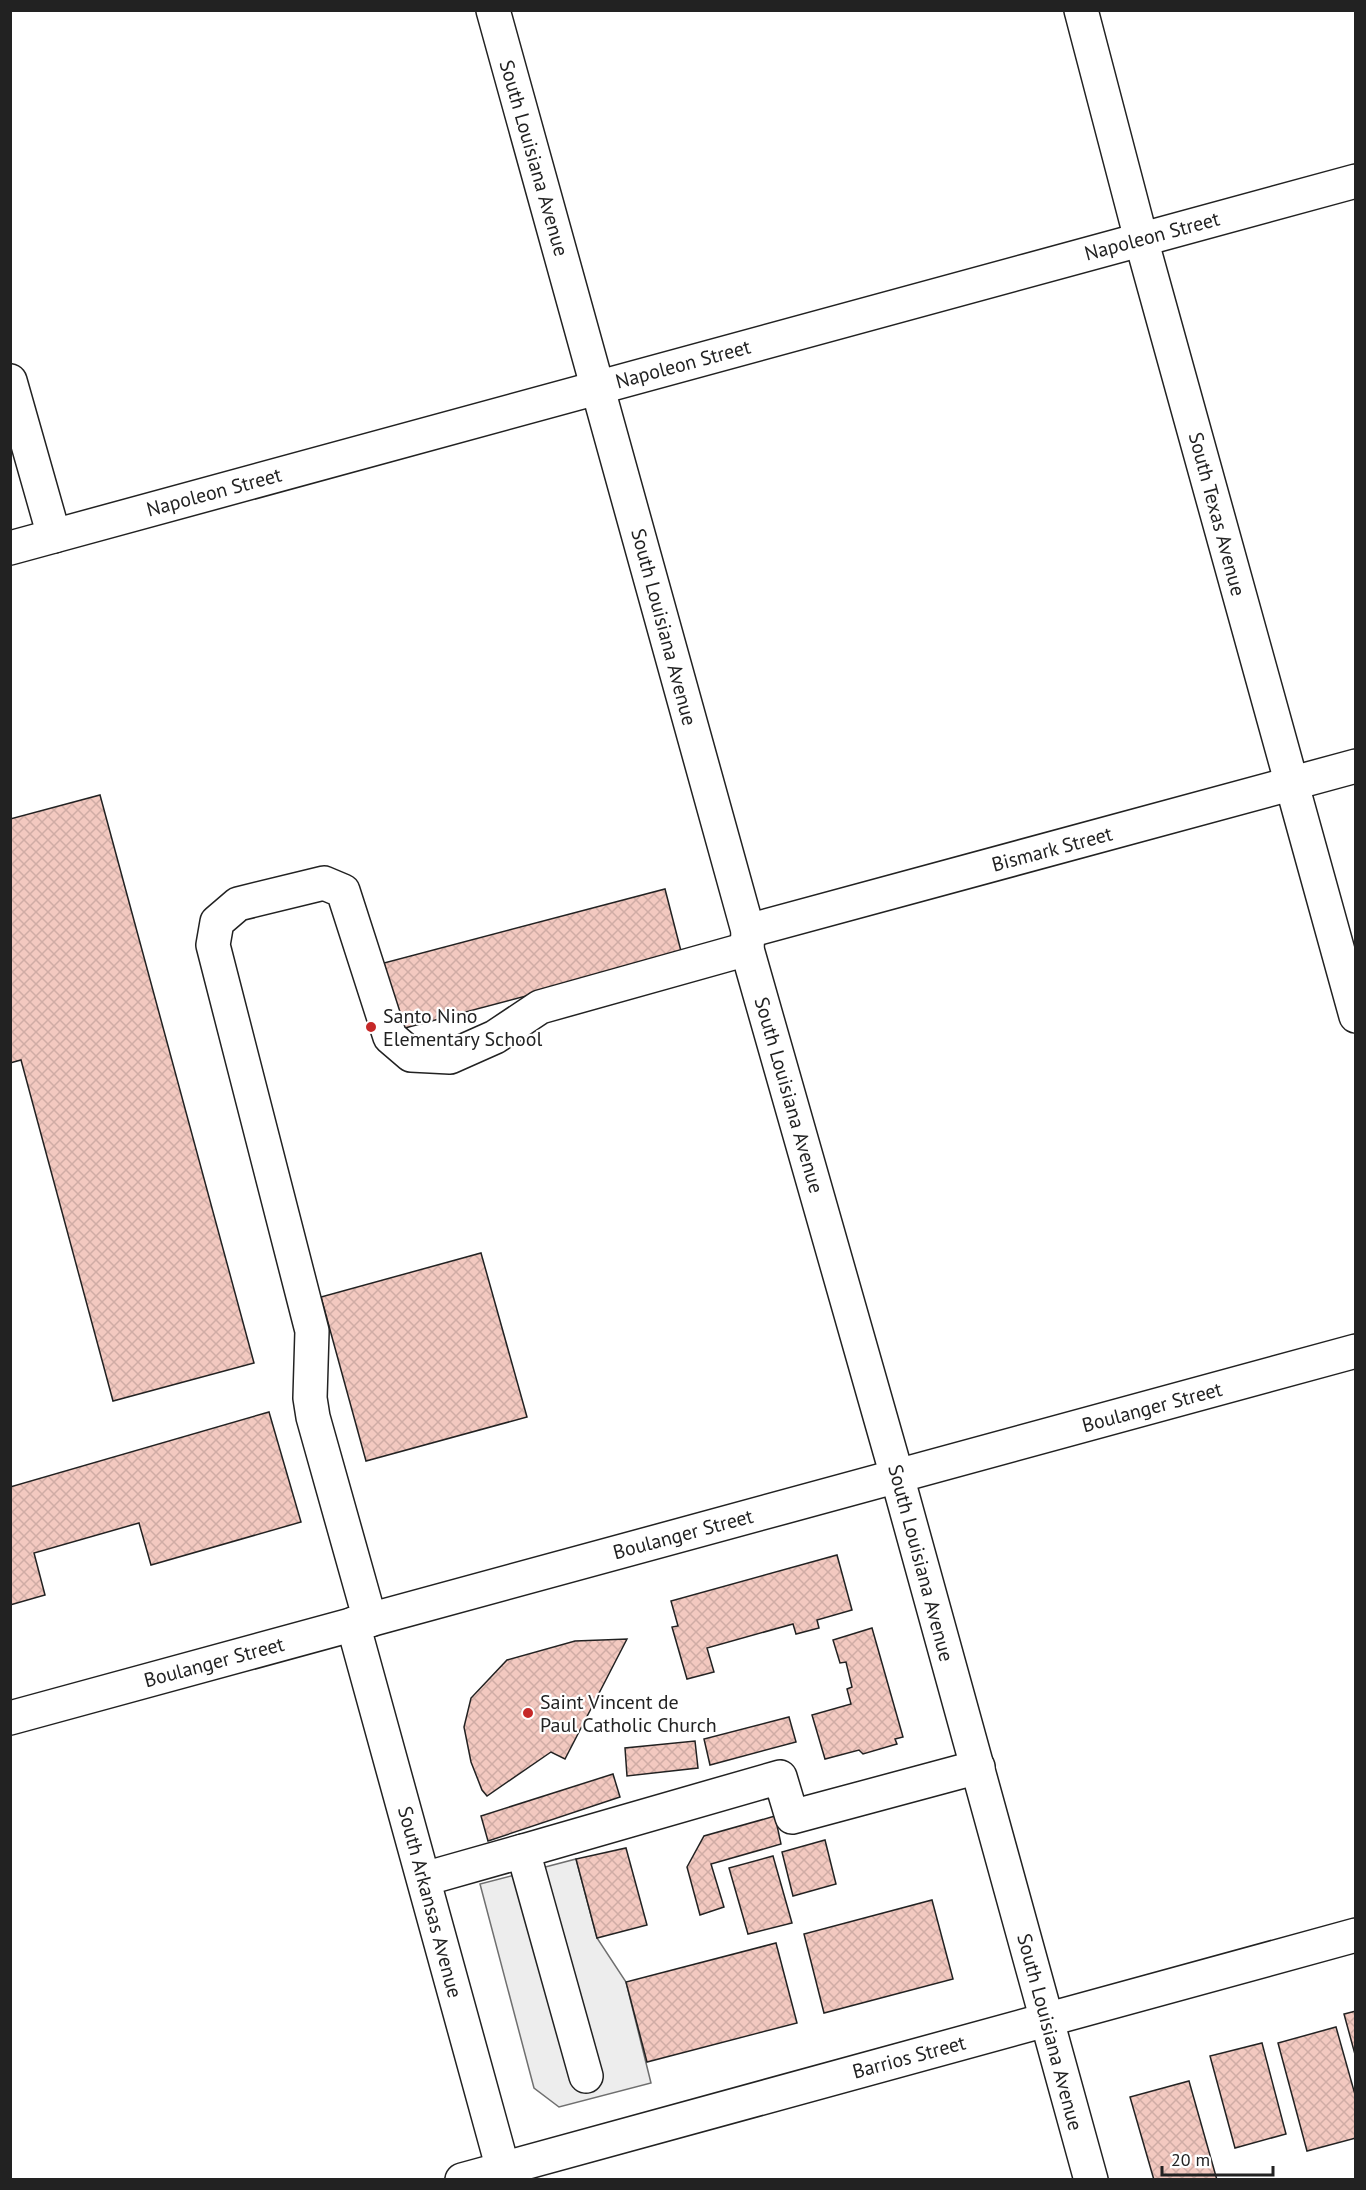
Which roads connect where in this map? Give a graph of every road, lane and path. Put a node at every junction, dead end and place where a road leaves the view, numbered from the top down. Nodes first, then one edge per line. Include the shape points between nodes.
1 (493, 10) edge
2 (1081, 10) edge
3 (1356, 181) edge
4 (1142, 239) junction
5 (10, 381) edge
6 (598, 387) junction
7 (54, 536) junction
8 (10, 548) edge
9 (1356, 766) edge
10 (1291, 783) junction
11 (747, 940) junction
12 (1356, 1016) edge
13 (1356, 1351) edge
14 (897, 1476) junction
15 (362, 1622) junction
16 (10, 1718) edge
17 (978, 1767) junction
18 (523, 1851) junction
19 (424, 1879) junction
20 (1356, 1935) edge
21 (1047, 2019) junction
22 (586, 2076) dead end
23 (505, 2174) edge
24 (462, 2180) edge
25 (1091, 2180) edge

1 - 6 street, South Louisiana Avenue
2 - 4 street, South Texas Avenue
3 - 4 street, Napoleon Street
4 - 6 street, Napoleon Street
4 - 10 street, South Texas Avenue
5 - 7 street
6 - 7 street, Napoleon Street
6 - 11 street, South Louisiana Avenue
7 - 8 street, Napoleon Street
9 - 10 street, Bismark Street
10 - 11 street, Bismark Street
10 - 12 street, South Texas Avenue
11 - 14 street, South Louisiana Avenue
11 - 15 street, Bismark Street via 540,1007 495,1037 450,1057 411,1055 390,1037 342,891 324,883 238,904 217,922 213,945 312,1331 313,1417
13 - 14 street, Boulanger Street
14 - 15 street, Boulanger Street
14 - 17 street, South Louisiana Avenue
15 - 16 street, Boulanger Street
15 - 19 street, South Arkansas Avenue
17 - 18 street via 792,1817 780,1777
17 - 21 street, South Louisiana Avenue
18 - 19 street
18 - 22 street
19 - 23 street, South Arkansas Avenue
20 - 21 street, Barrios Street
21 - 23 street, Barrios Street
21 - 25 street, South Louisiana Avenue
23 - 24 street, Barrios Street

